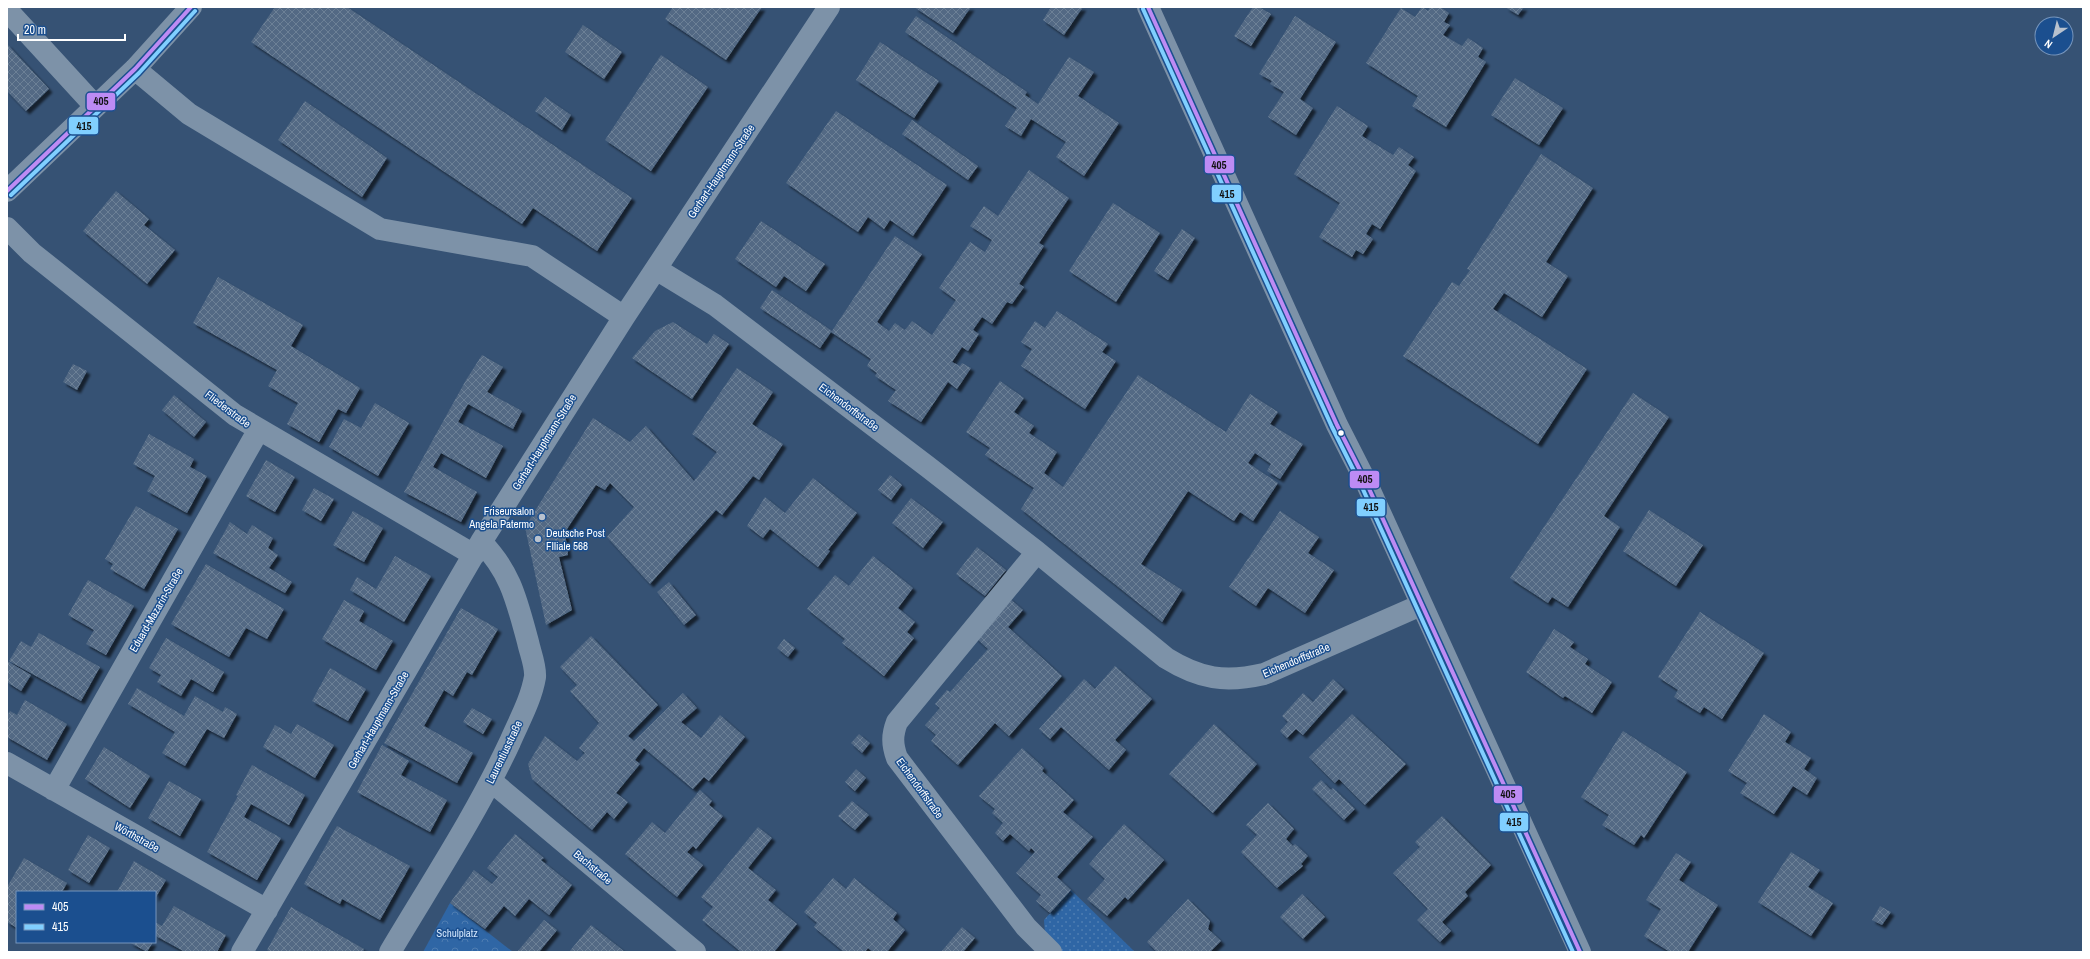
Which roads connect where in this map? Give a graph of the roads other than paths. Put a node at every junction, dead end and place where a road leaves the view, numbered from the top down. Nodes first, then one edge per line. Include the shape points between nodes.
1 (191, 7) edge
2 (829, 7) edge
3 (1148, 7) edge
4 (7, 10) edge
5 (134, 69) junction
6 (95, 106) junction
7 (7, 191) edge
8 (7, 228) edge
9 (656, 269) junction
10 (624, 317) junction
11 (258, 431) junction
12 (478, 548) junction
13 (1037, 552) junction
14 (1421, 605) junction
15 (7, 764) edge
16 (491, 781) junction
17 (54, 790) junction
18 (267, 910) junction
19 (242, 952) edge
20 (390, 952) edge
21 (695, 952) edge
22 (1051, 952) edge
23 (1580, 952) edge

1 - 5 street
2 - 9 street, Gerhart-Hauptmann-Straße
3 - 14 street
4 - 6 street
5 - 6 street
5 - 10 street via 189,114 380,229 532,256
6 - 7 street
8 - 11 street, Fliederstraße via 38,258 235,416
9 - 10 street, Gerhart-Hauptmann-Straße
9 - 13 street, Eichendorffstraße via 715,305
10 - 12 street, Gerhart-Hauptmann-Straße
11 - 12 street, Fliederstraße
11 - 17 street, Eduard-Mazarin-Straße
12 - 16 street, Laurentiusstraße via 495,556 511,585 535,675 527,704
12 - 18 street, Gerhart-Hauptmann-Straße
13 - 14 street, Eichendorffstraße via 1166,658 1184,669 1203,676 1224,679 1264,674
13 - 22 street, Eichendorffstraße via 897,722 893,746 897,758 1026,928
14 - 23 street
15 - 17 street, Wörthstraße
16 - 20 street, Laurentiusstraße
16 - 21 street, Bachstraße
17 - 18 street, Wörthstraße
18 - 19 street, Gerhart-Hauptmann-Straße

